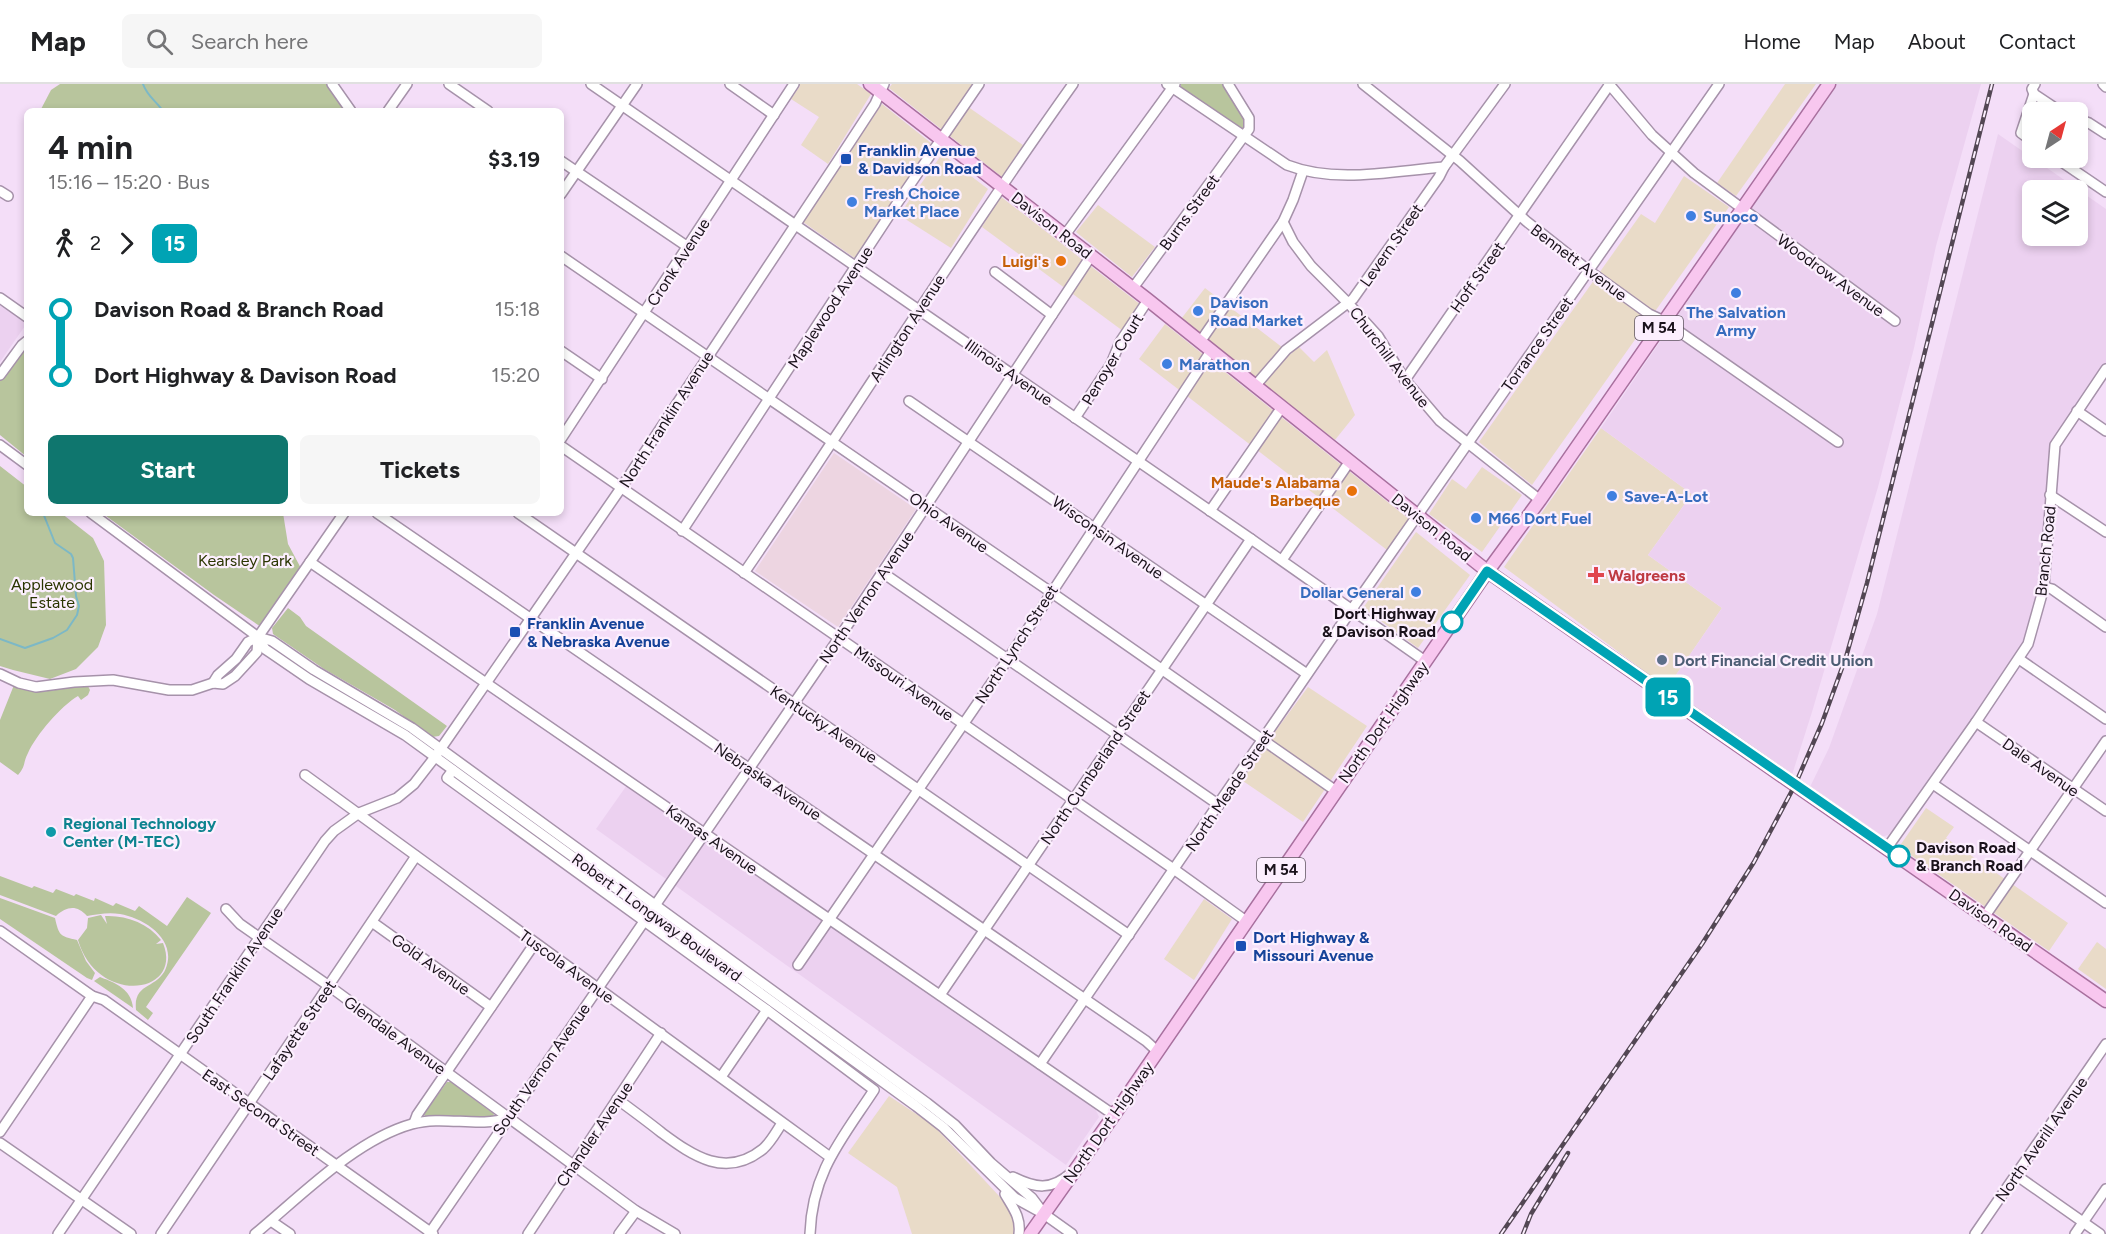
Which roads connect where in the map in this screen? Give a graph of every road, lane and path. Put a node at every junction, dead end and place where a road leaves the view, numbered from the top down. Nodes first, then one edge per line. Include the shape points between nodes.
1 (332, 84) edge
2 (407, 84) edge
3 (449, 84) edge
4 (591, 84) edge
5 (637, 84) edge
6 (730, 84) edge
7 (794, 84) edge
8 (870, 84) edge
9 (979, 84) edge
10 (1073, 84) edge
11 (1228, 84) edge
12 (1363, 84) edge
13 (1610, 84) edge
14 (1719, 84) edge
15 (1829, 84) edge
16 (1171, 85) edge
17 (1503, 85) edge
18 (883, 88) edge
19 (2034, 89) edge
20 (2049, 102) edge
21 (623, 105) junction
22 (349, 108) edge
23 (390, 108) edge
24 (485, 108) edge
25 (774, 115) junction
26 (2088, 123) edge
27 (2106, 134) edge
28 (1244, 135) junction
29 (941, 138) junction
30 (1671, 152) junction
31 (1454, 156) junction
32 (564, 163) edge
33 (1444, 167) junction
34 (2071, 168) edge
35 (577, 171) junction
36 (1303, 171) junction
37 (731, 181) junction
38 (1001, 185) junction
39 (564, 190) edge
40 (2106, 192) edge
41 (1741, 209) junction
42 (1520, 216) junction
43 (1283, 222) junction
44 (794, 225) junction
45 (1065, 235) junction
46 (688, 247) junction
47 (1091, 256) junction
48 (564, 258) edge
49 (856, 267) junction
50 (1588, 270) junction
51 (995, 272) dead end
52 (1133, 288) junction
53 (0, 298) edge
54 (1148, 300) junction
55 (1348, 303) junction
56 (919, 310) junction
57 (645, 313) junction
58 (24, 315) edge
59 (1052, 315) junction
60 (1664, 321) junction
61 (1895, 321) dead end
62 (1200, 342) junction
63 (24, 343) edge
64 (1211, 351) junction
65 (564, 353) edge
66 (707, 356) junction
67 (2106, 369) edge
68 (0, 375) edge
69 (1013, 375) junction
70 (602, 379) junction
71 (1405, 380) junction
72 (1255, 386) junction
73 (770, 400) junction
74 (909, 401) dead end
75 (1282, 407) junction
76 (2076, 411) junction
77 (1075, 418) junction
78 (2106, 431) edge
79 (564, 435) edge
80 (970, 442) junction
81 (1468, 442) junction
82 (1838, 442) dead end
83 (832, 443) junction
84 (0, 445) edge
85 (564, 448) edge
86 (1138, 461) junction
87 (1350, 461) junction
88 (24, 463) edge
89 (621, 488) junction
90 (2050, 495) junction
91 (1540, 500) junction
92 (926, 507) junction
93 (1210, 511) junction
94 (1417, 515) junction
95 (95, 516) edge
96 (342, 516) edge
97 (381, 516) edge
98 (522, 516) edge
99 (1094, 527) junction
100 (682, 531) junction
101 (2106, 532) edge
102 (1251, 539) junction
103 (576, 553) junction
104 (1281, 560) junction
105 (310, 562) junction
106 (1487, 571) junction
107 (744, 573) junction
108 (883, 573) junction
109 (2044, 586) junction
110 (1050, 592) junction
111 (1206, 604) junction
112 (1352, 609) junction
113 (530, 619) junction
114 (2106, 627) edge
115 (258, 637) junction
116 (839, 638) junction
117 (1008, 659) junction
118 (2019, 659) junction
119 (1425, 661) junction
120 (1162, 669) junction
121 (0, 674) edge
122 (1307, 674) junction
123 (487, 682) junction
124 (794, 704) junction
125 (2106, 719) edge
126 (1976, 722) junction
127 (963, 724) junction
128 (1117, 734) junction
129 (1263, 740) junction
130 (2106, 741) edge
131 (438, 753) junction
132 (750, 769) junction
133 (453, 770) junction
134 (305, 775) dead end
135 (1933, 784) junction
136 (919, 789) junction
137 (2073, 789) junction
138 (1336, 791) junction
139 (1073, 800) junction
140 (1219, 805) junction
141 (2106, 811) edge
142 (359, 813) junction
143 (705, 834) junction
144 (1887, 848) junction
145 (2030, 850) junction
146 (874, 854) junction
147 (416, 856) junction
148 (1028, 865) junction
149 (1175, 870) junction
150 (2106, 903) edge
151 (226, 909) dead end
152 (653, 909) junction
153 (1985, 916) junction
154 (830, 920) junction
155 (645, 921) junction
156 (1246, 921) junction
157 (372, 922) junction
158 (984, 930) junction
159 (0, 931) edge
160 (1130, 935) junction
161 (259, 937) junction
162 (535, 943) junction
163 (798, 965) dead end
164 (329, 986) junction
165 (598, 988) junction
166 (940, 995) junction
167 (92, 996) junction
168 (1085, 999) junction
169 (2106, 1000) edge
170 (491, 1007) junction
171 (767, 1010) junction
172 (661, 1033) junction
173 (2106, 1044) edge
174 (1157, 1051) junction
175 (180, 1055) junction
176 (1041, 1064) junction
177 (447, 1072) junction
178 (721, 1077) junction
179 (912, 1093) junction
180 (617, 1099) junction
181 (249, 1103) junction
182 (912, 1103) junction
183 (1114, 1115) junction
184 (508, 1118) junction
185 (414, 1123) junction
186 (782, 1123) junction
187 (0, 1132) edge
188 (0, 1143) edge
189 (830, 1157) junction
190 (991, 1163) junction
191 (573, 1165) junction
192 (337, 1166) junction
193 (1075, 1169) junction
194 (2016, 1175) junction
195 (1001, 1186) junction
196 (2106, 1188) edge
197 (82, 1200) junction
198 (636, 1211) junction
199 (1044, 1214) junction
200 (271, 1221) junction
201 (2083, 1221) junction
202 (430, 1233) edge
203 (58, 1234) edge
204 (131, 1234) edge
205 (161, 1234) edge
206 (255, 1234) edge
207 (290, 1234) edge
208 (528, 1234) edge
209 (619, 1234) edge
210 (675, 1234) edge
211 (810, 1234) edge
212 (1018, 1234) edge
213 (1030, 1234) edge
214 (1072, 1234) edge
215 (1975, 1234) edge
216 (2075, 1234) edge
217 (2100, 1234) edge

1 - 22 street
2 - 23 street
3 - 24 street
4 - 21 street, Illinois Avenue
5 - 21 street
6 - 25 street
7 - 25 street, Cronk Avenue
8 - 18 main road, Davison Road
9 - 29 street, Maplewood Avenue
10 - 38 street, Arlington Avenue
11 - 28 street via 1250,118
12 - 31 street, Bennett Avenue
13 - 30 street, Woodrow Avenue
13 - 42 street, Hoff Street
14 - 30 street, Torrance Street
15 - 41 main road, North Dort Highway / M 54
16 - 28 street
16 - 45 street
17 - 31 street, Levern Street
18 - 29 main road, Davison Road
18 - 44 street, North Franklin Avenue
19 - 20 street
21 - 35 street
21 - 37 street, Illinois Avenue
25 - 37 street, Cronk Avenue
26 - 27 street
28 - 36 street via 1287,165
28 - 52 street, Burns Street
29 - 38 main road, Davison Road
29 - 49 street, Maplewood Avenue
30 - 41 street, Woodrow Avenue
30 - 50 street, Torrance Street
31 - 33 street, Levern Street
31 - 42 street, Bennett Avenue
32 - 35 street
33 - 36 street via 1350,175
33 - 55 street, Levern Street
34 - 40 street
35 - 39 street
35 - 46 street
36 - 43 street
37 - 44 street, Illinois Avenue
37 - 46 street, Cronk Avenue
38 - 45 main road, Davison Road
38 - 56 street, Arlington Avenue
41 - 60 main road, North Dort Highway / M 54
41 - 61 street, Woodrow Avenue
42 - 50 street, Bennett Avenue
42 - 71 street, Hoff Street
43 - 55 street, Churchill Avenue via 1311,266
43 - 62 street
44 - 49 street, Illinois Avenue
44 - 66 street, North Franklin Avenue
45 - 47 main road, Davison Road
46 - 57 street, Cronk Avenue
47 - 52 main road, Davison Road
47 - 59 street, North Vernon Avenue
48 - 57 street, Ohio Avenue
49 - 56 street, Illinois Avenue
49 - 73 street, Maplewood Avenue
50 - 60 street, Bennett Avenue
50 - 81 street, Torrance Street
51 - 59 street
52 - 54 main road, Davison Road
53 - 58 street
54 - 62 main road, Davison Road
54 - 77 street, Penoyer Court via 1119,342 1112,364
55 - 71 street, Churchill Avenue via 1378,336
55 - 72 street, Levern Street via 1286,350
56 - 69 street, Illinois Avenue
56 - 83 street, Arlington Avenue
57 - 66 street, Ohio Avenue
57 - 70 street, Cronk Avenue
59 - 69 street, North Vernon Avenue
60 - 82 street, Bennett Avenue
60 - 91 main road, North Dort Highway / M 54
62 - 64 main road, Davison Road
63 - 68 street
64 - 72 main road, Davison Road
64 - 86 street, North Lynch Street
65 - 70 street
66 - 73 street, Ohio Avenue
66 - 89 street, North Franklin Avenue
67 - 76 street, Branch Road
69 - 77 street, Illinois Avenue
69 - 80 street, North Vernon Avenue
70 - 79 street, Cronk Avenue
71 - 81 street, Churchill Avenue via 1440,421
72 - 75 main road, Davison Road
73 - 83 street, Ohio Avenue
73 - 100 street, Maplewood Avenue
74 - 80 street, Wisconsin Avenue
75 - 87 main road, Davison Road
75 - 93 street
76 - 78 street
76 - 90 street, Branch Road via 2055,445
77 - 86 street, Illinois Avenue
80 - 92 street, North Vernon Avenue
80 - 99 street, Wisconsin Avenue
81 - 91 street, Churchill Avenue
81 - 94 street, Torrance Street
83 - 92 street, Ohio Avenue
83 - 107 street, Arlington Avenue
84 - 88 street
85 - 89 street, Missouri Avenue
86 - 93 street, Illinois Avenue
86 - 99 street, North Lynch Street
87 - 94 main road, Davison Road
87 - 104 street
89 - 100 street, Missouri Avenue
89 - 103 street, North Franklin Avenue
90 - 101 street
90 - 109 street, Branch Road
91 - 106 main road, North Dort Highway / M 54
92 - 108 street, North Vernon Avenue
92 - 110 street, Ohio Avenue
93 - 102 street, Illinois Avenue
94 - 106 main road, Davison Road
94 - 112 street, North Meade Street
95 - 115 street, Robert T Longway Boulevard
96 - 105 street
97 - 113 street, Nebraska Avenue
98 - 103 street, Kentucky Avenue
99 - 110 street, North Lynch Street
99 - 111 street, Wisconsin Avenue
100 - 107 street, Missouri Avenue
102 - 104 street, Illinois Avenue
102 - 111 street, North Cumberland Street
103 - 113 street, North Franklin Avenue
103 - 124 street, Kentucky Avenue
104 - 112 street, Illinois Avenue
105 - 115 street
105 - 123 street, Kansas Avenue
106 - 119 main road, North Dort Highway / M 54
106 - 144 main road, Davison Road
107 - 116 street, Missouri Avenue
108 - 116 street, North Vernon Avenue
108 - 117 street
109 - 114 street
109 - 118 street, Branch Road via 2028,644
110 - 117 street, North Lynch Street
110 - 120 street, Ohio Avenue
111 - 120 street, North Cumberland Street
111 - 122 street, Wisconsin Avenue
112 - 119 street, Illinois Avenue
112 - 122 street, North Meade Street
113 - 123 street, North Franklin Avenue
113 - 132 street, Nebraska Avenue
115 - 121 street via 257,652 240,672 223,684 198,688 169,690 113,680 36,687
115 - 131 street, Robert T Longway Boulevard via 272,641 390,714
116 - 124 street, North Vernon Avenue
116 - 127 street, Missouri Avenue
117 - 127 street, North Lynch Street
117 - 128 street
118 - 125 street
118 - 126 street, Branch Road
119 - 138 main road, North Dort Highway / M 54
120 - 128 street, North Cumberland Street
120 - 129 street, Ohio Avenue
122 - 129 street, North Meade Street
123 - 131 street, North Franklin Avenue
123 - 143 street, Kansas Avenue
124 - 132 street, North Vernon Avenue
124 - 136 street, Kentucky Avenue
126 - 135 street, Branch Road
126 - 137 street, Dale Avenue
127 - 136 street, North Lynch Street
127 - 139 street, Missouri Avenue
128 - 139 street, North Cumberland Street
128 - 140 street
129 - 138 street, Ohio Avenue
129 - 140 street, North Meade Street
130 - 137 street
131 - 133 street, Robert T Longway Boulevard
131 - 142 street, South Franklin Avenue via 414,784 397,798
131 - 152 street, Robert T Longway Boulevard
132 - 143 street, North Vernon Avenue
132 - 146 street, Nebraska Avenue
133 - 152 street, Robert T Longway Boulevard
133 - 155 street via 447,778
134 - 142 street, Tuscola Avenue
135 - 144 street, Branch Road
135 - 145 street
136 - 146 street, North Lynch Street
136 - 148 street, Kentucky Avenue
137 - 141 street, Dale Avenue
137 - 145 street
138 - 156 main road, North Dort Highway / M 54
139 - 148 street, North Cumberland Street
139 - 149 street, Missouri Avenue
140 - 149 street, North Meade Street
142 - 147 street, Tuscola Avenue
142 - 161 street, South Franklin Avenue via 325,841
143 - 152 street, North Vernon Avenue
143 - 154 street, Kansas Avenue
144 - 153 main road, Davison Road
145 - 150 street
145 - 153 street
146 - 154 street, North Lynch Street
146 - 158 street, Nebraska Avenue
147 - 157 street, Lafayette Street
147 - 162 street, Tuscola Avenue
148 - 158 street, North Cumberland Street
148 - 160 street, Kentucky Avenue
149 - 156 street, Missouri Avenue
149 - 160 street, North Meade Street
151 - 161 street, Glendale Avenue
152 - 155 street, South Vernon Avenue
152 - 179 street, Robert T Longway Boulevard
152 - 182 street, Robert T Longway Boulevard
153 - 169 main road, Davison Road
154 - 163 street, North Lynch Street
154 - 166 street, Kansas Avenue
155 - 165 street, South Vernon Avenue
155 - 171 street
156 - 174 main road, North Dort Highway / M 54
157 - 164 street, Lafayette Street
157 - 170 street, Gold Avenue
158 - 166 street, North Cumberland Street
158 - 168 street, Nebraska Avenue
159 - 167 street, East Second Street
160 - 168 street, North Meade Street
161 - 164 street, Glendale Avenue
161 - 175 street, South Franklin Avenue
162 - 165 street, Tuscola Avenue
162 - 170 street
164 - 177 street, Glendale Avenue
164 - 181 street, Lafayette Street
165 - 172 street, Tuscola Avenue
165 - 184 street, South Vernon Avenue
166 - 176 street, Kansas Avenue
167 - 175 street, East Second Street via 104,1000
167 - 187 street
168 - 174 street, Nebraska Avenue
168 - 176 street, North Meade Street
170 - 177 street
171 - 178 street
171 - 189 street via 874,1090
172 - 178 street, Tuscola Avenue
172 - 180 street, Chandler Avenue
173 - 194 street, North Averill Avenue
174 - 183 main road, North Dort Highway / M 54
175 - 181 street, East Second Street
175 - 197 street, South Franklin Avenue
176 - 183 street, Kansas Avenue
177 - 184 street, Glendale Avenue
177 - 185 street
178 - 186 street, Tuscola Avenue
179 - 182 street
179 - 190 street, Robert T Longway Boulevard via 955,1125
180 - 186 street via 688,1152 722,1164 745,1160 763,1149
180 - 191 street, Chandler Avenue
181 - 192 street, East Second Street
181 - 205 street, Lafayette Street
182 - 195 street, Robert T Longway Boulevard via 943,1127
183 - 193 main road, North Dort Highway / M 54
184 - 185 street via 492,1123
184 - 191 street, Glendale Avenue
184 - 202 street, South Vernon Avenue
185 - 192 street via 373,1139
186 - 189 street, Tuscola Avenue
188 - 197 street
189 - 211 street via 817,1185 810,1212
190 - 193 street via 1033,1186 1052,1184
190 - 199 street, Robert T Longway Boulevard via 1032,1198
191 - 198 street, Glendale Avenue
191 - 208 street, Chandler Avenue
192 - 200 street
192 - 202 street, East Second Street
193 - 199 main road, North Dort Highway / M 54
194 - 201 street
194 - 215 street, North Averill Avenue
195 - 199 street, Robert T Longway Boulevard via 1024,1205
195 - 212 street via 1016,1210
196 - 201 street
197 - 203 street, South Franklin Avenue
197 - 204 street
198 - 209 street
198 - 210 street, Glendale Avenue
199 - 213 main road, M 54
199 - 214 street, Robert T Longway Boulevard
200 - 206 street
200 - 207 street
201 - 216 street
201 - 217 street

